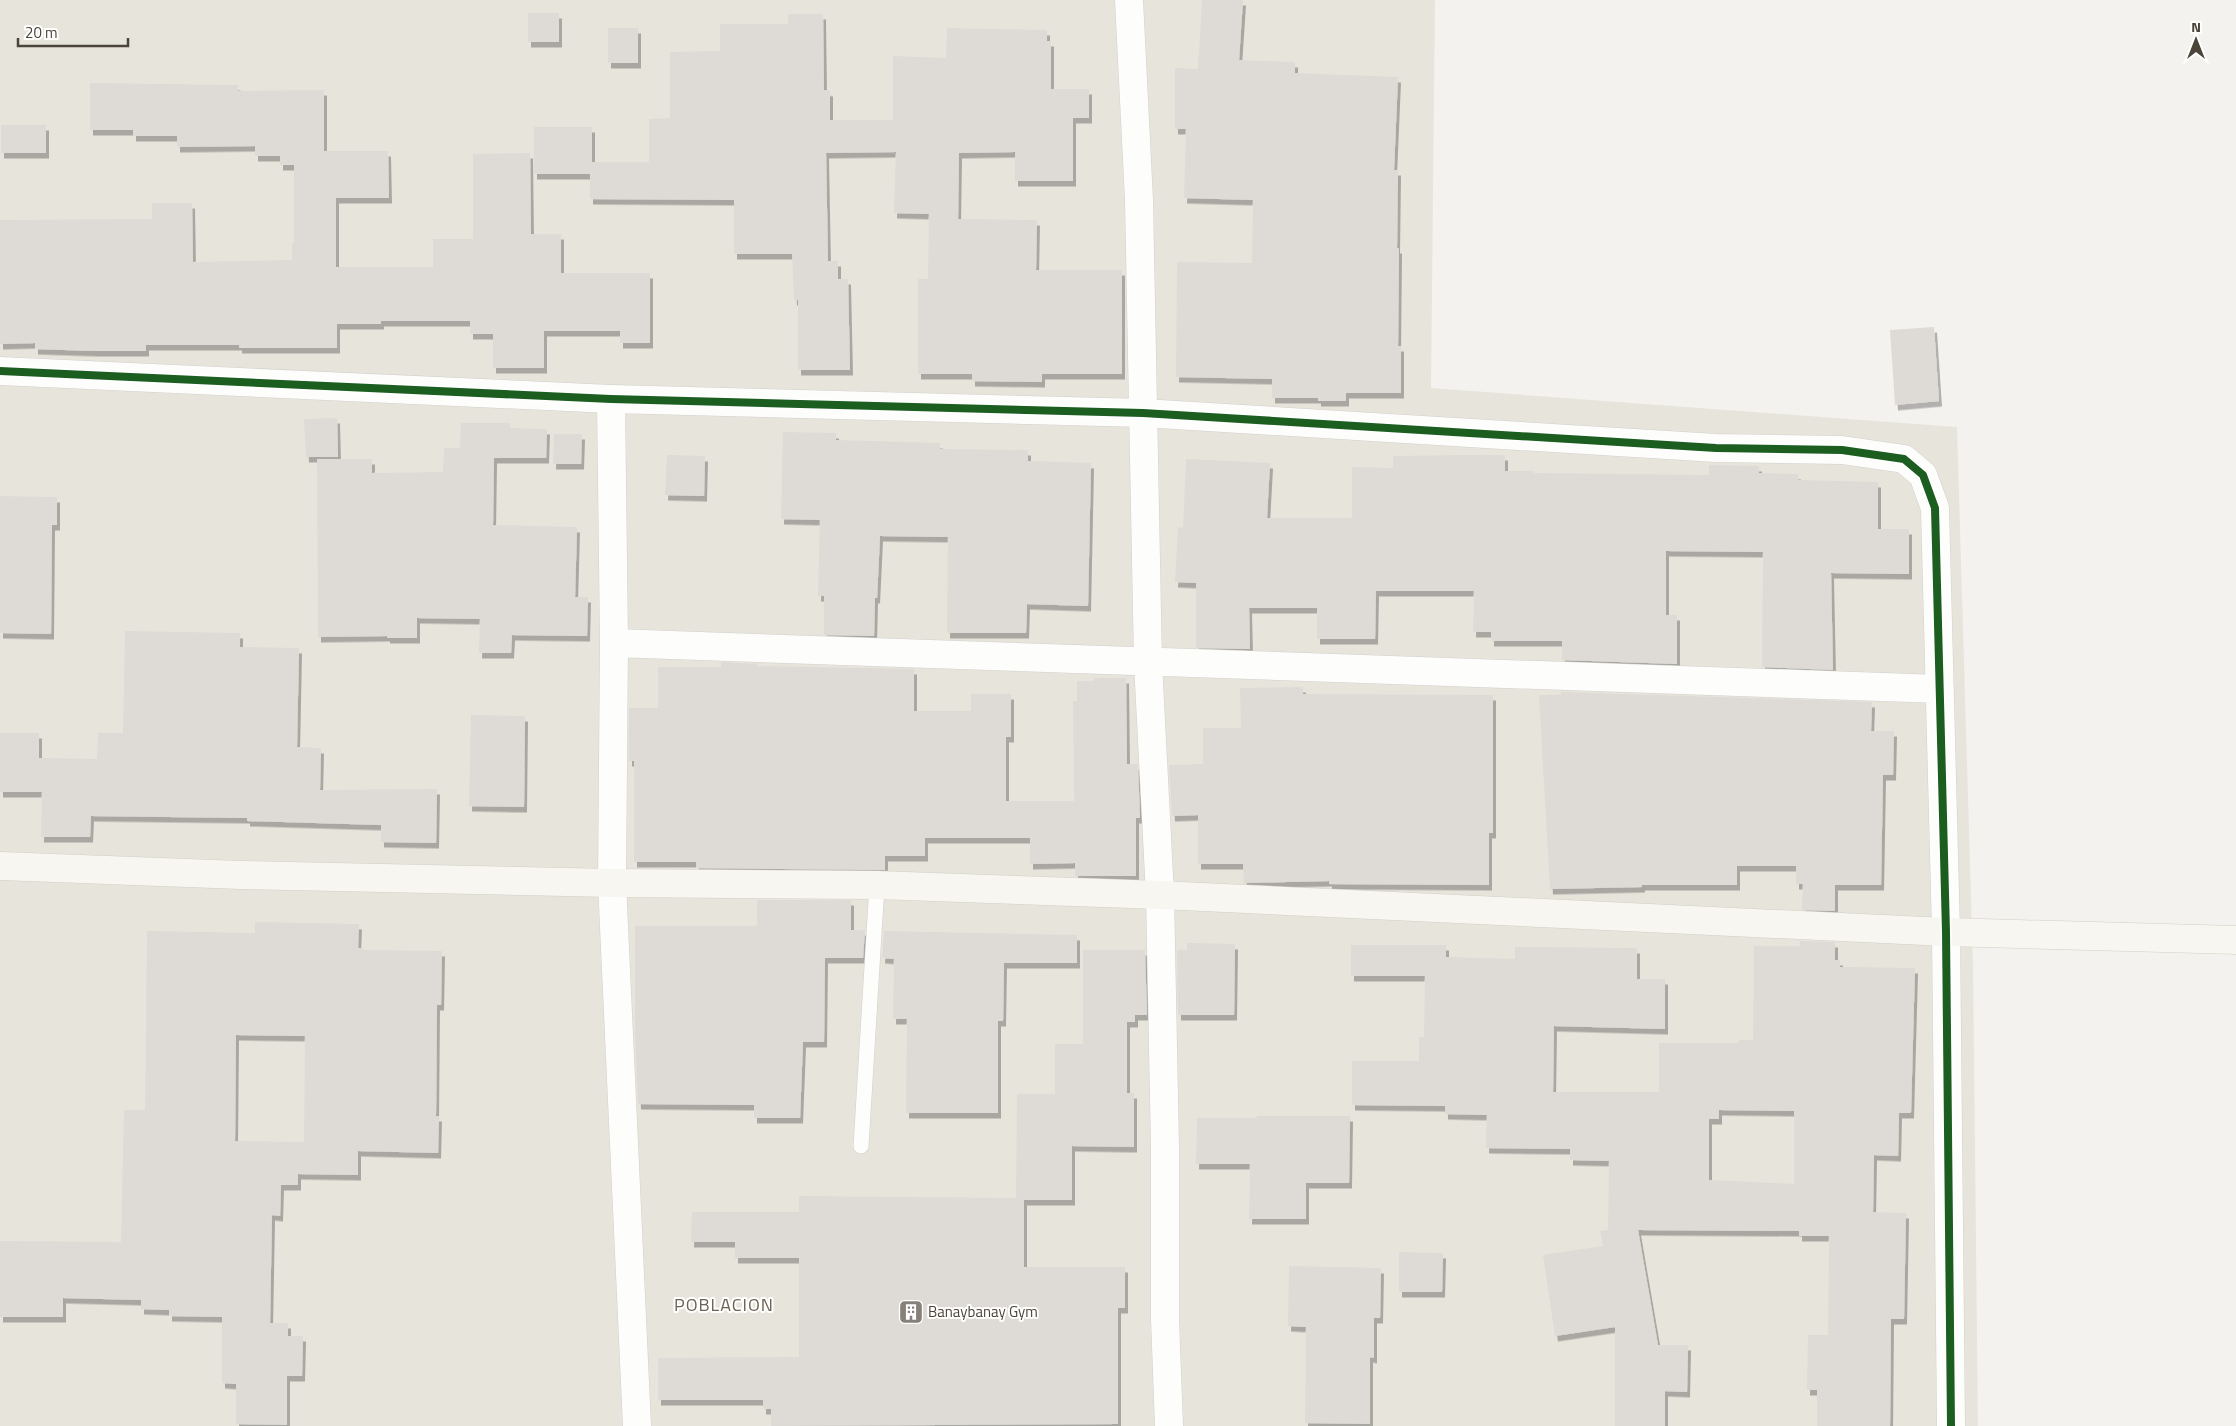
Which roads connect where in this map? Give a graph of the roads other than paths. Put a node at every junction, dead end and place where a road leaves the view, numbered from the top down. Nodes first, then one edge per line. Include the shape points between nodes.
1 (1129, 0) edge
2 (0, 371) edge
3 (611, 399) junction
4 (1143, 413) junction
5 (614, 643) junction
6 (1148, 662) junction
7 (1940, 689) junction
8 (0, 866) edge
9 (612, 883) junction
10 (877, 886) junction
11 (1160, 895) junction
12 (1946, 932) junction
13 (2236, 940) edge
14 (861, 1146) dead end
15 (637, 1426) edge
16 (1169, 1426) edge
17 (1951, 1426) edge

1 - 4 street via 1139,200
2 - 3 street
3 - 4 street
3 - 5 street
4 - 6 street
4 - 7 street via 1716,448 1842,450 1904,459 1923,475 1935,508
5 - 6 street
5 - 9 street
6 - 7 street
6 - 11 street
7 - 12 street
8 - 9 street
9 - 10 street
9 - 15 street
10 - 11 street
10 - 14 lane
11 - 12 street
11 - 16 street
12 - 13 street
12 - 17 street

